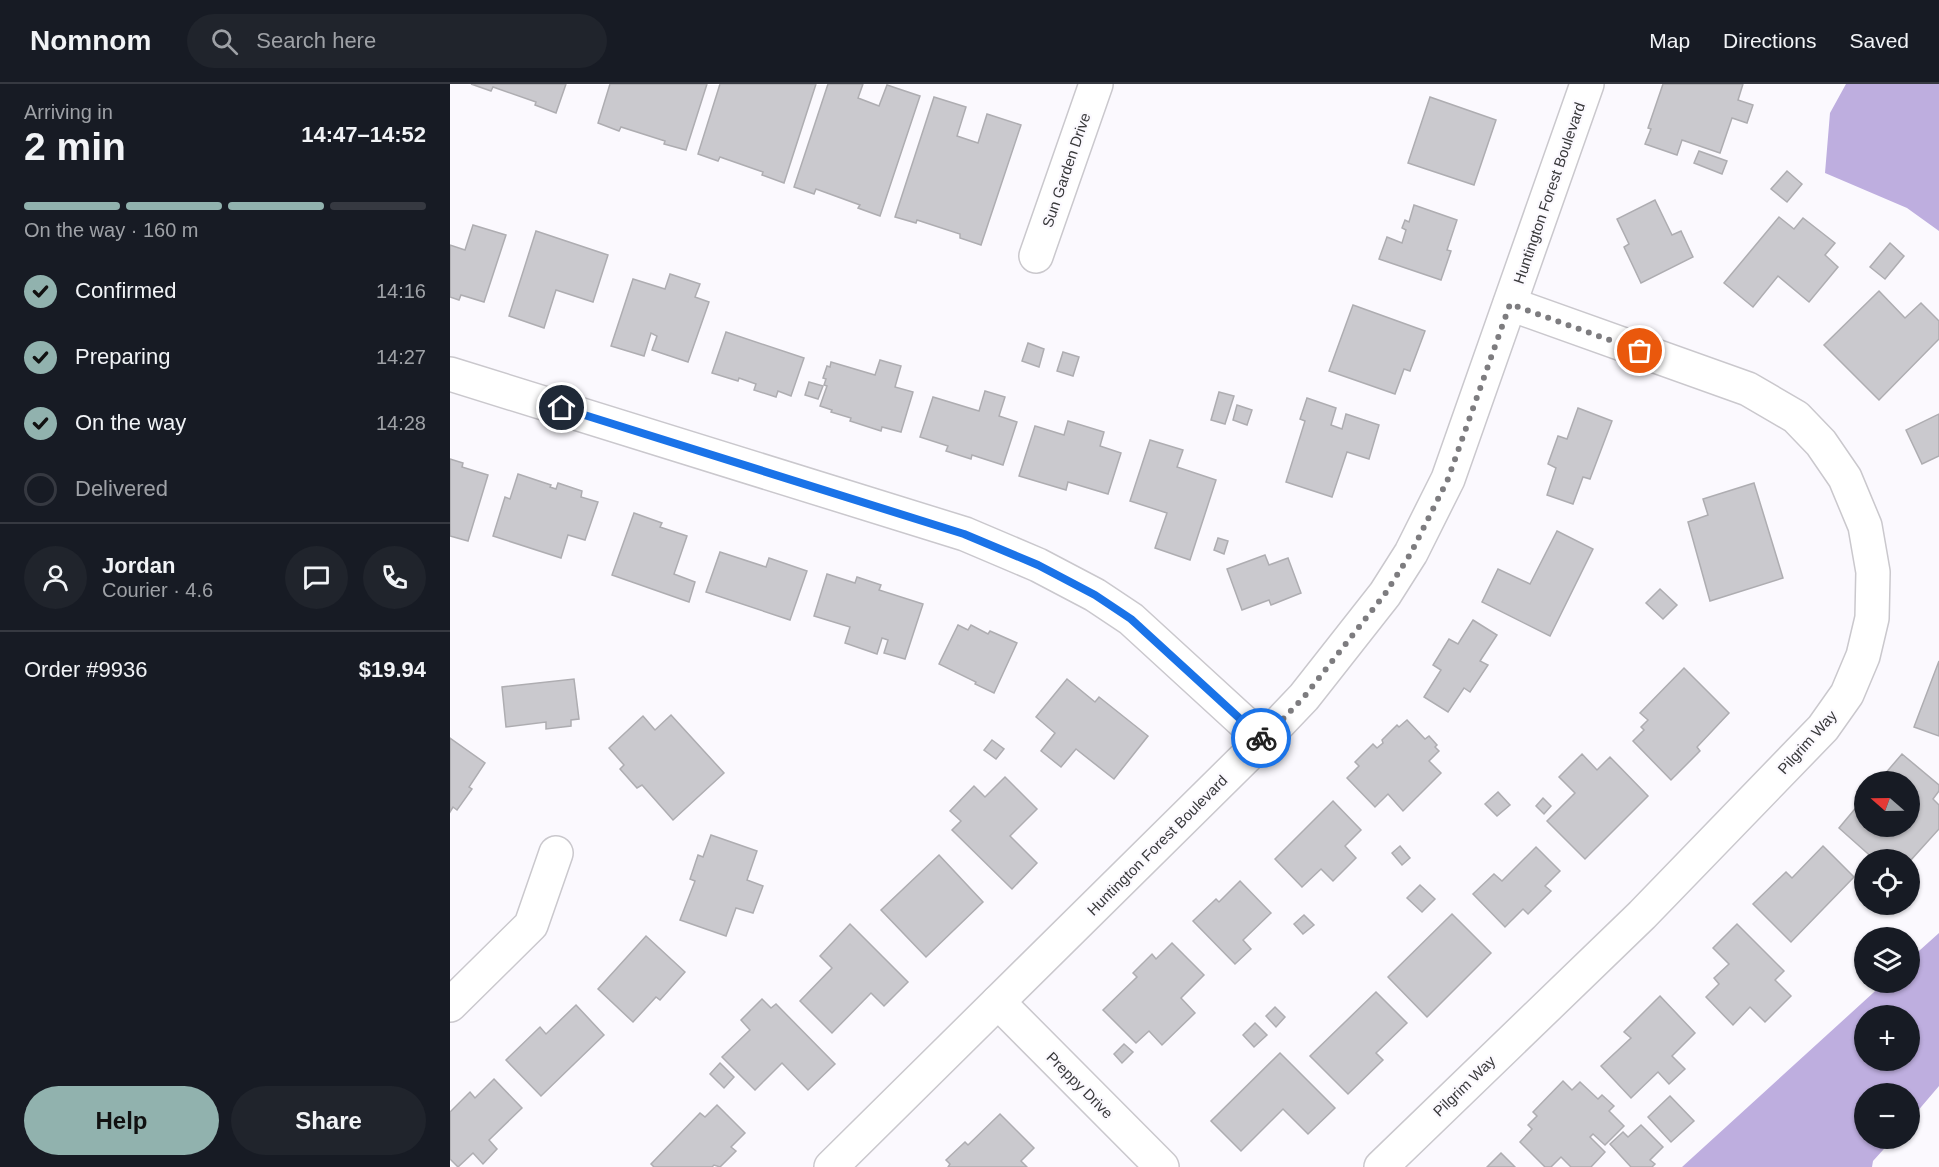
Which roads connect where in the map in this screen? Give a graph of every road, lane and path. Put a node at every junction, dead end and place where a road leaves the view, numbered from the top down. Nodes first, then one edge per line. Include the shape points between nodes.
1 (1587, 84) edge
2 (1090, 86) edge
3 (1036, 256) dead end
4 (1510, 304) junction
5 (450, 374) edge
6 (1263, 740) junction
7 (556, 853) dead end
8 (998, 1002) junction
9 (450, 1005) edge
10 (831, 1167) edge
11 (1162, 1167) edge
12 (1380, 1167) edge

1 - 4 street, Huntington Forest Boulevard
2 - 3 street, Sun Garden Drive
4 - 6 street, Huntington Forest Boulevard via 1448,479 1411,553 1385,594 1304,697
4 - 12 street, Pilgrim Way via 1748,389 1796,417 1821,443 1845,478 1865,526 1874,572 1872,618 1863,656 1847,694 1823,728 1642,915
5 - 6 street via 964,534 1038,565 1131,619
6 - 8 street, Huntington Forest Boulevard
7 - 9 street via 531,925
8 - 10 street, Huntington Forest Boulevard
8 - 11 street, Preppy Drive

